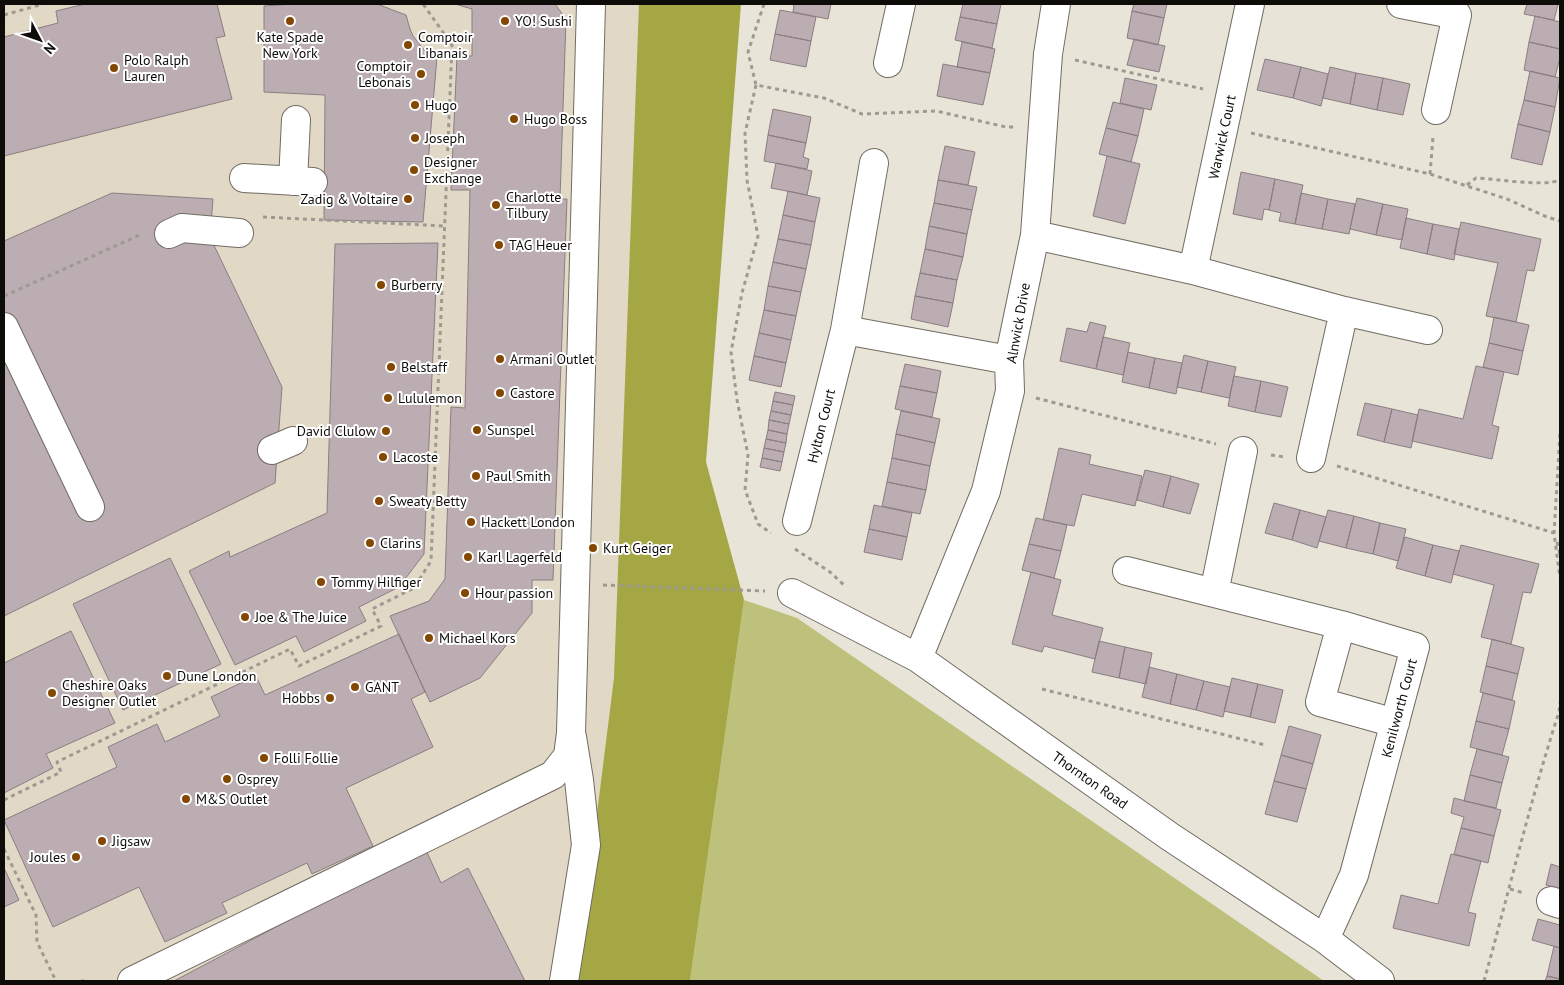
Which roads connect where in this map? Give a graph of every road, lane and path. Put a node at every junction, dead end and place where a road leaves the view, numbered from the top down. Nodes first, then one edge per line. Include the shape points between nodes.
1 (43, 4) edge
2 (423, 4) edge
3 (590, 4) edge
4 (764, 4) edge
5 (900, 4) edge
6 (1056, 4) edge
7 (1250, 4) edge
8 (1401, 4) edge
9 (4, 15) edge
10 (1048, 54) junction
11 (888, 63) dead end
12 (756, 85) junction
13 (1231, 95) junction
14 (1436, 110) joint
15 (296, 120) dead end
16 (1043, 127) junction
17 (1224, 127) junction
18 (874, 163) dead end
19 (1430, 174) junction
20 (244, 178) dead end
21 (1560, 180) edge
22 (1466, 186) junction
23 (1560, 221) edge
24 (239, 233) dead end
25 (169, 234) dead end
26 (1035, 235) junction
27 (1193, 270) junction
28 (1344, 311) junction
29 (4, 327) edge
30 (845, 330) junction
31 (1428, 330) dead end
32 (1009, 360) junction
33 (1560, 433) edge
34 (1243, 451) dead end
35 (1311, 458) dead end
36 (90, 507) dead end
37 (797, 521) dead end
38 (772, 534) dead end
39 (794, 549) dead end
40 (1560, 554) edge
41 (1127, 570) dead end
42 (605, 585) dead end
43 (752, 590) dead end
44 (850, 592) dead end
45 (792, 593) dead end
46 (1214, 593) junction
47 (1341, 625) junction
48 (918, 658) junction
49 (1042, 689) dead end
50 (1560, 702) edge
51 (1560, 712) edge
52 (1395, 723) junction
53 (571, 733) junction
54 (1265, 745) dead end
55 (4, 800) edge
56 (4, 849) edge
57 (1325, 939) junction
58 (56, 981) edge
59 (132, 981) edge
60 (564, 981) edge
61 (1380, 981) edge
62 (1484, 981) edge

1 - 9 path
2 - 55 path via 452,45 431,561 414,588 372,608 381,626 299,666 290,649 57,762 61,772
3 - 53 street
4 - 12 path via 748,52
5 - 11 street
6 - 10 street, Alnwick Drive
7 - 13 street, Warwick Court
8 - 14 street via 1456,15
10 - 13 path
10 - 16 street, Alnwick Drive
12 - 16 path via 824,98 862,114 936,111 1006,127
12 - 38 path via 745,133 747,180 758,236 742,293 731,352 748,455 745,490 758,524
13 - 17 street, Warwick Court
14 - 19 path
15 - 20 street via 303,181
16 - 26 street, Alnwick Drive
17 - 19 path
17 - 27 street, Warwick Court
18 - 30 street, Hylton Court
19 - 22 path
21 - 22 path via 1531,182 1476,178
22 - 23 path
24 - 25 street via 182,228
26 - 27 street
26 - 32 street, Alnwick Drive
27 - 28 street
28 - 31 street
28 - 35 street
29 - 36 street
30 - 32 street
30 - 37 street, Hylton Court
32 - 48 street, Alnwick Drive via 1010,391 986,491
33 - 40 path via 1554,533
34 - 46 street
39 - 44 path via 830,572
41 - 46 street, Kenilworth Court
42 - 43 path
45 - 48 street, Thornton Road
46 - 47 street, Kenilworth Court
47 - 52 street, Kenilworth Court via 1415,647
47 - 52 street via 1320,702
48 - 57 street, Thornton Road via 1169,836
49 - 54 path
50 - 51 path
51 - 62 path via 1538,779
52 - 57 street, Kenilworth Court via 1354,875
53 - 59 street via 568,756 554,775
53 - 60 street via 586,845
56 - 58 path via 36,915 37,942
57 - 61 street, Thornton Road

